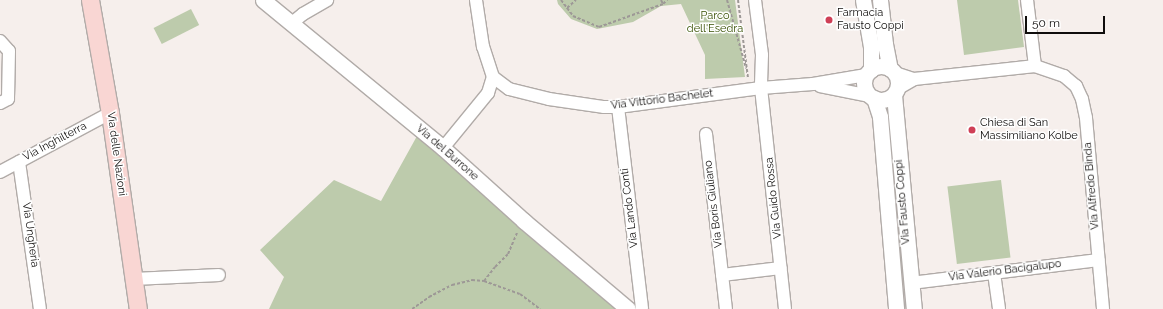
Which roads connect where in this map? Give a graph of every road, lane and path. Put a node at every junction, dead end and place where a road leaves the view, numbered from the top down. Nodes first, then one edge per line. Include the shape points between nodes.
1 (90, 0) edge
2 (263, 0) edge
3 (327, 0) edge
4 (476, 0) edge
5 (560, 0) edge
6 (576, 0) edge
7 (661, 0) edge
8 (667, 0) edge
9 (727, 0) edge
10 (738, 0) edge
11 (755, 0) edge
12 (863, 0) edge
13 (880, 0) edge
14 (1027, 0) edge
15 (663, 4) junction
16 (567, 8) junction
17 (292, 23) junction
18 (0, 41) edge
19 (1035, 66) junction
20 (893, 71) junction
21 (869, 73) junction
22 (748, 75) junction
23 (493, 77) junction
24 (914, 79) junction
25 (813, 84) junction
26 (755, 89) junction
27 (896, 92) junction
28 (872, 97) junction
29 (0, 103) edge
30 (618, 106) junction
31 (110, 113) junction
32 (706, 134) dead end
33 (443, 148) junction
34 (19, 162) junction
35 (0, 172) edge
36 (524, 221) junction
37 (1099, 260) junction
38 (781, 268) junction
39 (994, 273) junction
40 (722, 275) junction
41 (219, 276) dead end
42 (134, 280) junction
43 (484, 281) junction
44 (911, 283) junction
45 (40, 309) edge
46 (138, 309) edge
47 (412, 309) edge
48 (540, 309) edge
49 (628, 309) edge
50 (642, 309) edge
51 (726, 309) edge
52 (785, 309) edge
53 (896, 309) edge
54 (914, 309) edge
55 (999, 309) edge
56 (1103, 309) edge

1 - 31 main road, Via delle Nazioni
2 - 17 street, Via del Burrone
3 - 17 street
4 - 23 street via 483,47
5 - 16 path
6 - 16 path
7 - 15 path
8 - 15 path
9 - 22 path
10 - 22 path
11 - 26 street, Via Guido Rossa via 762,55
12 - 21 street, Via Fausto Coppi via 871,47
13 - 20 street, Via Fausto Coppi via 885,44
14 - 19 street
15 - 16 path via 599,26 573,16
17 - 33 street, Via del Burrone
18 - 29 street via 9,50 8,99
19 - 24 street
19 - 37 street, Via Alfredo Binda via 1064,76 1076,86 1082,99
20 - 21 street via 880,66
20 - 24 street
20 - 27 street, Via Fausto Coppi via 898,83
21 - 25 street, Via Vittorio Bachelet
21 - 28 street, Via Fausto Coppi via 865,86
22 - 26 path
23 - 30 street, Via Vittorio Bachelet via 509,89 549,99 604,107
23 - 33 street via 488,93
24 - 27 street
25 - 26 street, Via Vittorio Bachelet
25 - 28 street, Via Vittorio Bachelet
26 - 30 street, Via Vittorio Bachelet
26 - 38 street, Via Guido Rossa
27 - 28 street via 884,100
27 - 44 street, Via Fausto Coppi
28 - 53 street, Via Fausto Coppi via 880,117
30 - 50 street, Via Lando Conti
31 - 34 street, Via Inghilterra
31 - 42 main road, Via delle Nazioni
32 - 40 street, Via Boris Giuliano
33 - 36 street, Via del Burrone
34 - 35 street, Via Inghilterra
34 - 45 street, Via Ungheria
36 - 43 path via 508,254
36 - 49 street, Via del Burrone
37 - 39 street, Via Valerio Bacigalupo
37 - 56 street, Via Alfredo Binda
38 - 40 street
38 - 52 street, Via Guido Rossa
39 - 44 street, Via Valerio Bacigalupo
39 - 55 street
40 - 51 street, Via Boris Giuliano
41 - 42 street
42 - 46 main road, Via delle Nazioni
43 - 47 path via 472,280 452,285
43 - 48 path via 520,294
44 - 54 street, Via Fausto Coppi

